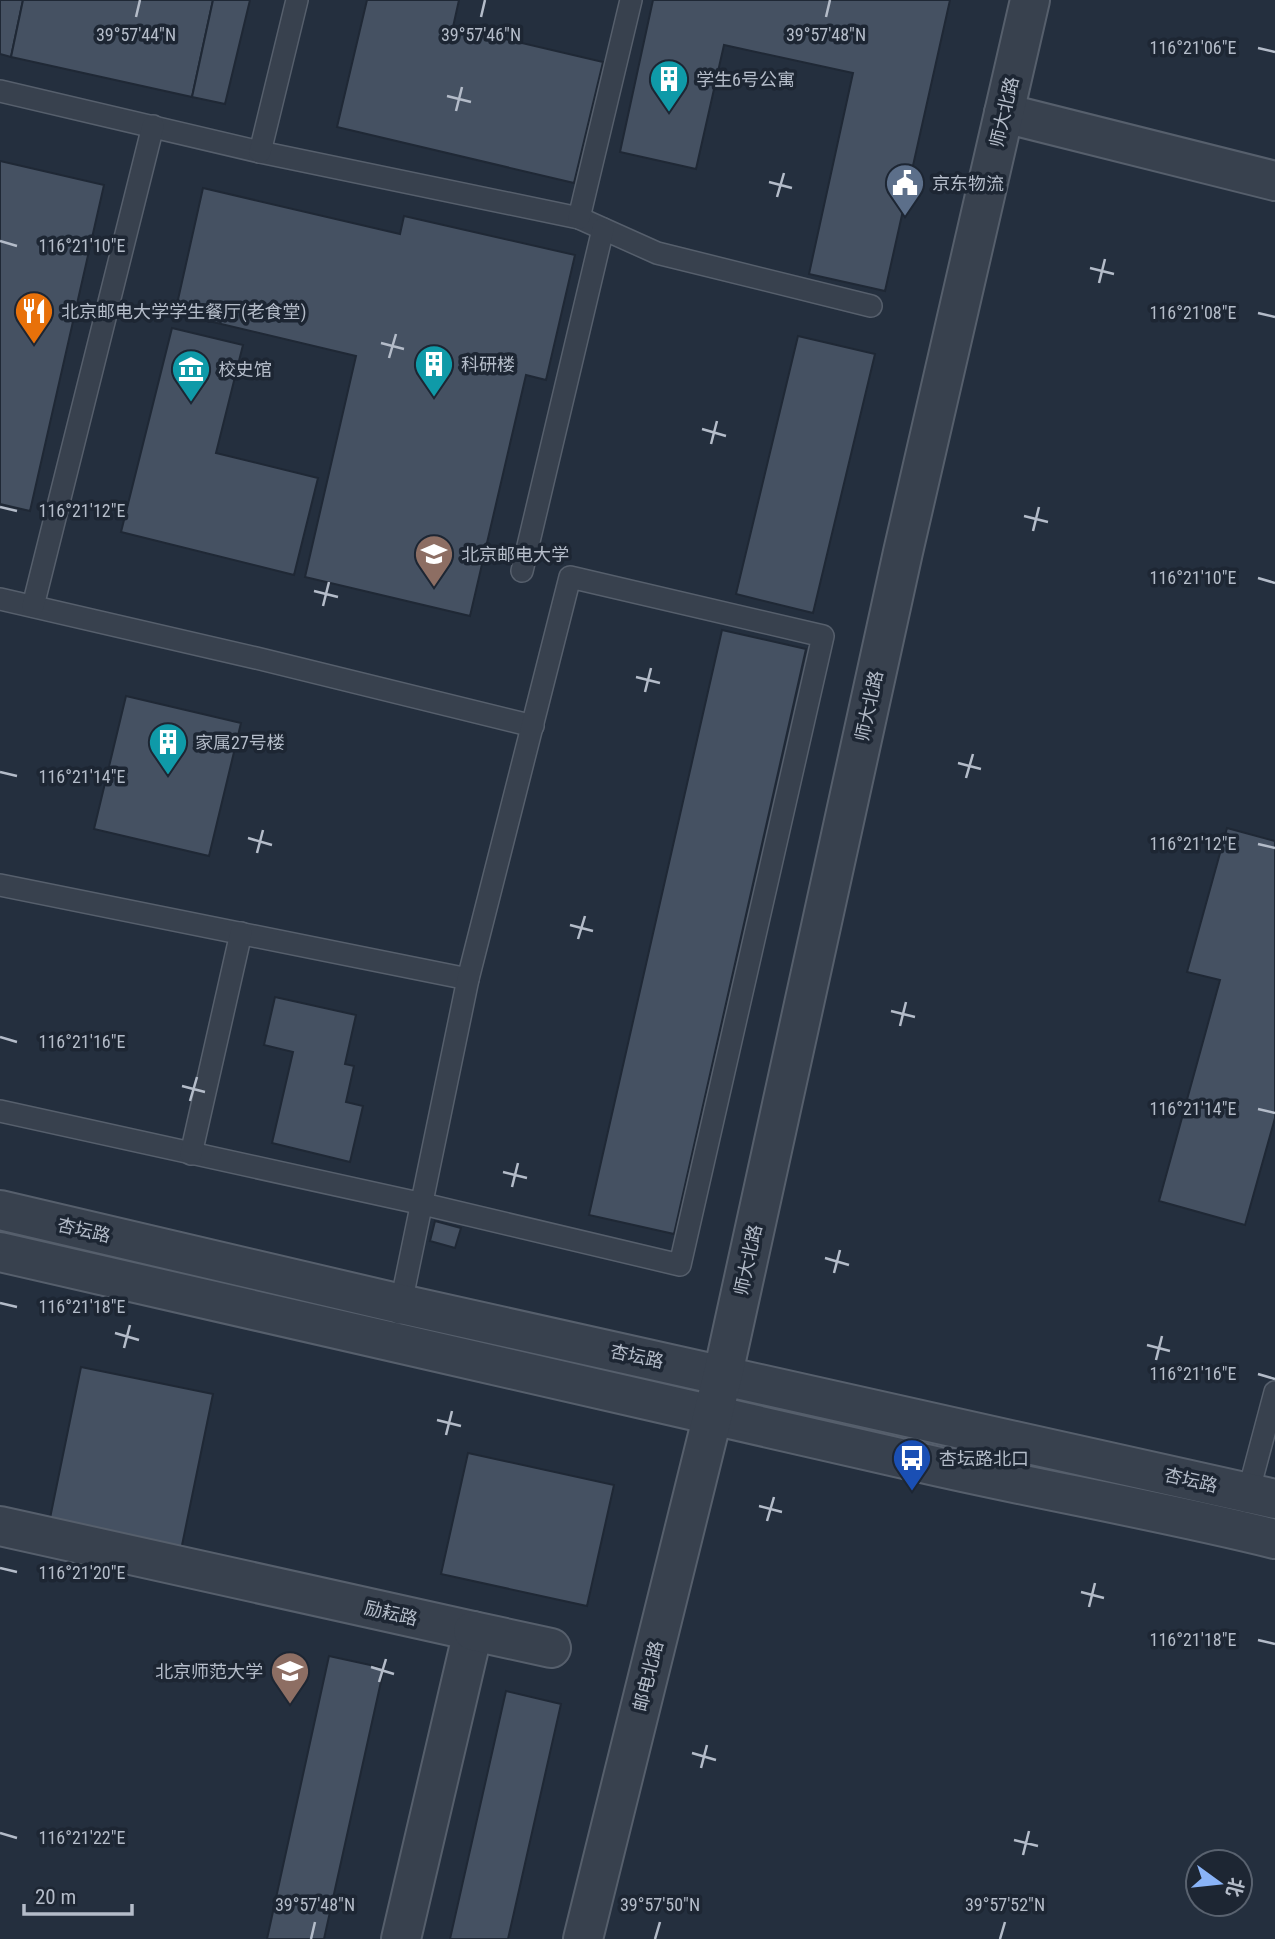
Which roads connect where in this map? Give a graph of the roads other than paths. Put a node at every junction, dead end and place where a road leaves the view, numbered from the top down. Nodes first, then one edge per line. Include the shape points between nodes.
1 (297, 0) edge
2 (631, 0) edge
3 (1030, 0) edge
4 (0, 92) edge
5 (1004, 113) junction
6 (153, 127) junction
7 (260, 152) junction
8 (1275, 181) edge
9 (579, 218) junction
10 (604, 229) junction
11 (871, 306) dead end
12 (522, 571) dead end
13 (0, 599) edge
14 (33, 606) junction
15 (533, 726) junction
16 (0, 885) edge
17 (241, 933) junction
18 (468, 979) junction
19 (0, 1111) edge
20 (191, 1153) junction
21 (423, 1204) junction
22 (0, 1210) edge
23 (0, 1252) edge
24 (401, 1304) junction
25 (391, 1342) junction
26 (723, 1374) junction
27 (1275, 1392) edge
28 (713, 1413) junction
29 (1267, 1446) edge
30 (1262, 1496) edge
31 (0, 1526) edge
32 (1238, 1530) junction
33 (1275, 1539) edge
34 (473, 1631) junction
35 (551, 1648) dead end
36 (401, 1939) edge
37 (583, 1939) edge

1 - 7 lane
2 - 9 lane
3 - 5 street, 师大北路
4 - 6 lane
5 - 8 street
5 - 26 street, 师大北路
6 - 7 lane
6 - 14 lane
7 - 9 lane
9 - 10 lane
10 - 11 lane via 657,253
10 - 12 lane
13 - 14 lane
14 - 15 lane
15 - 18 lane
15 - 21 lane via 570,578 822,636 680,1265
16 - 17 lane
17 - 18 lane
17 - 20 lane
18 - 21 lane
19 - 20 lane
20 - 21 lane
21 - 24 lane
22 - 24 street, 杏坛路
23 - 25 street
24 - 25 lane
24 - 26 street, 杏坛路
25 - 28 street
26 - 28 street, 师大北路
26 - 30 street, 杏坛路
27 - 29 lane
28 - 32 street via 925,1464
28 - 37 street, 邮电北路
29 - 30 lane
30 - 32 lane
31 - 34 street, 励耘路
32 - 33 street
34 - 35 street, 励耘路
34 - 36 street

